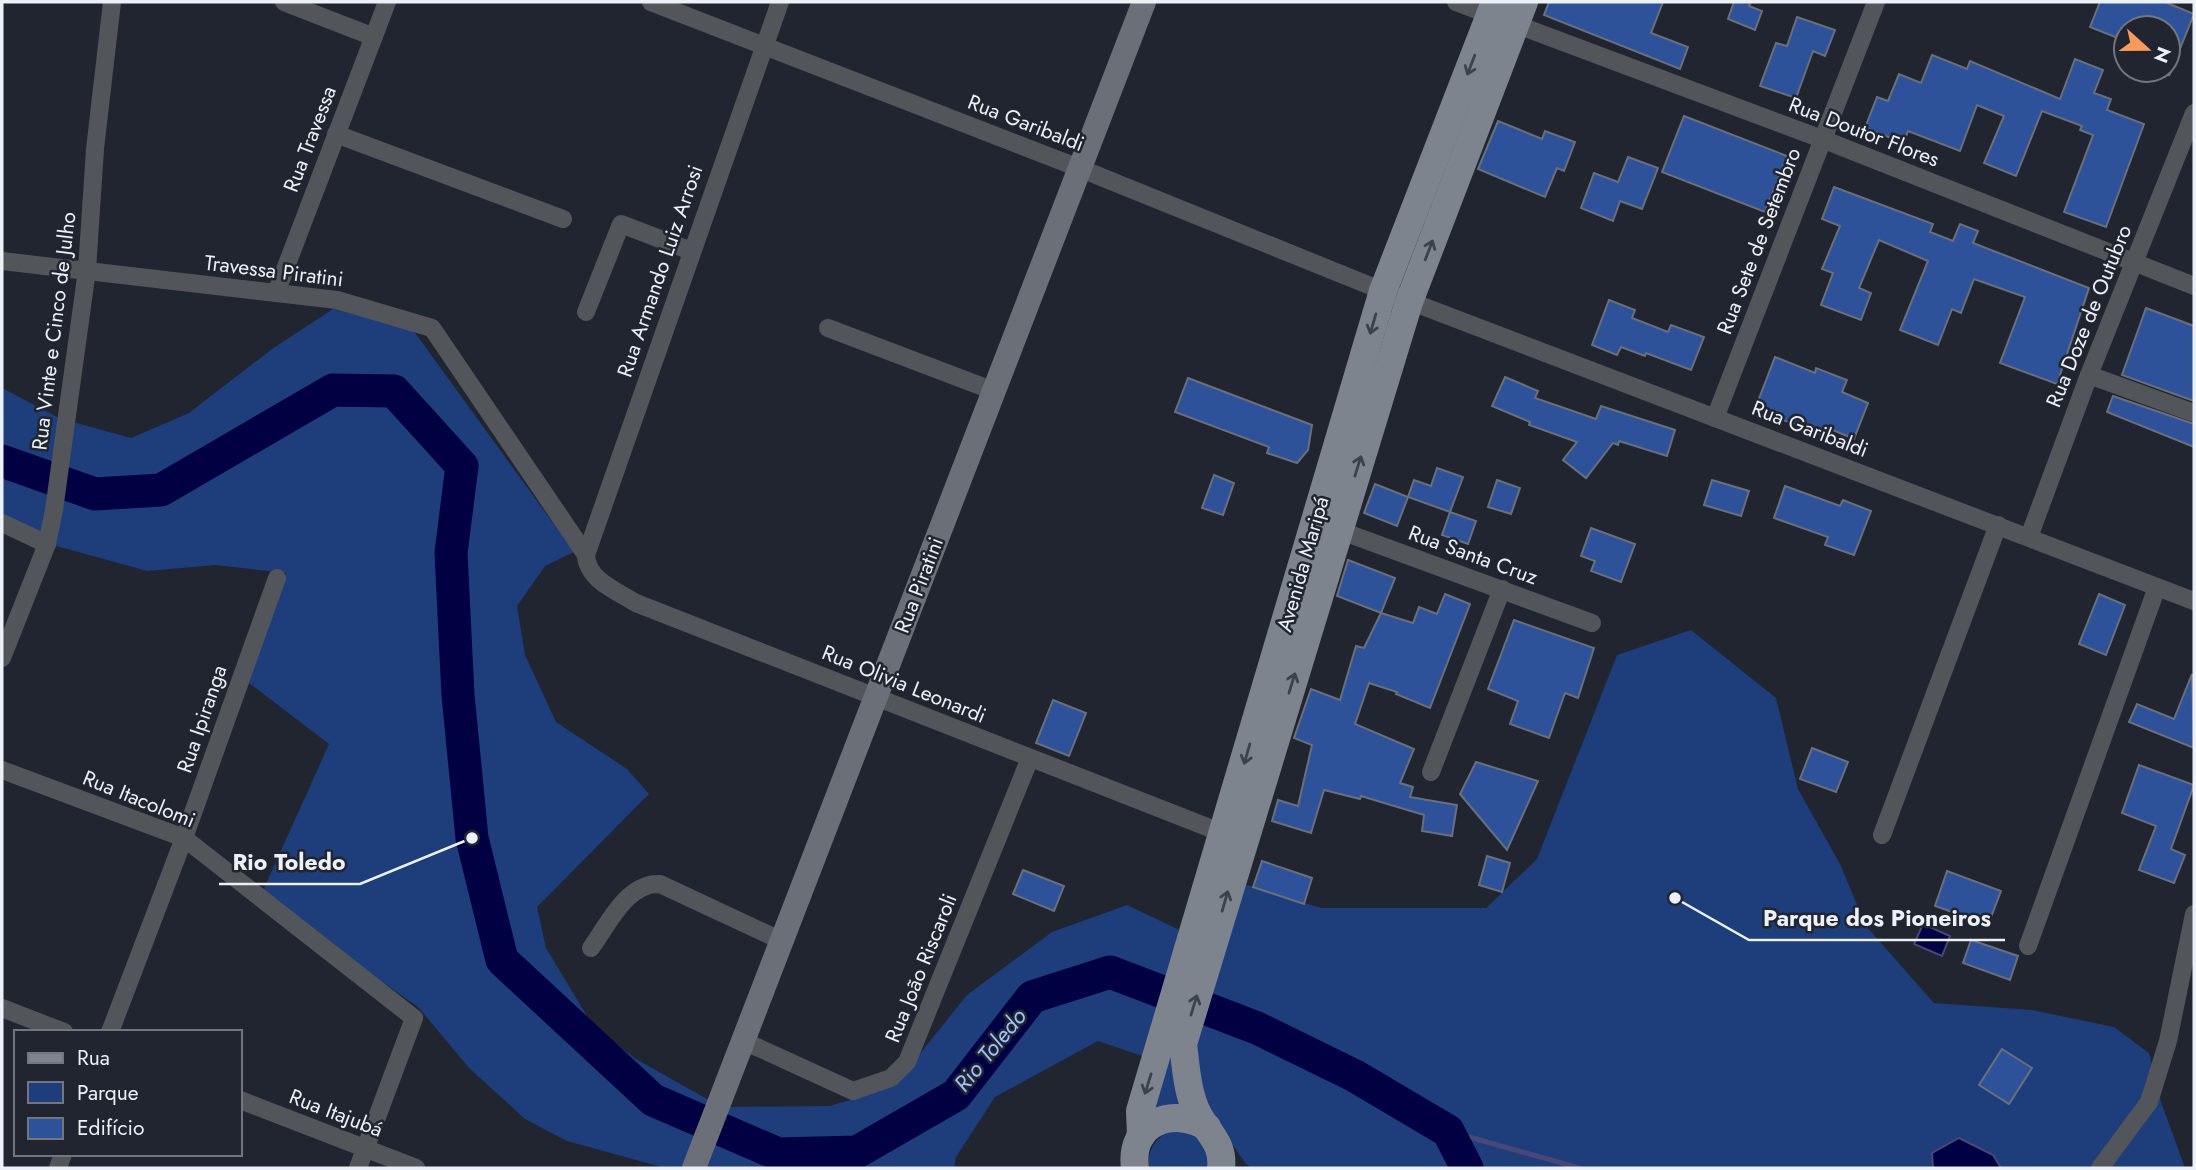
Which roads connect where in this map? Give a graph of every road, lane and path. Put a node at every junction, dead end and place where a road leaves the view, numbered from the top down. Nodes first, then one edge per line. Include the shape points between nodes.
1 (112, 2) edge
2 (284, 2) edge
3 (387, 2) edge
4 (651, 2) edge
5 (780, 2) edge
6 (1144, 2) edge
7 (1456, 2) edge
8 (1876, 2) edge
9 (1506, 11) edge
10 (374, 37) junction
11 (762, 47) junction
12 (2194, 113) edge
13 (337, 134) junction
14 (1822, 139) junction
15 (1079, 168) junction
16 (563, 219) dead end
17 (691, 251) junction
18 (2, 261) edge
19 (2133, 264) junction
20 (87, 270) junction
21 (2194, 286) edge
22 (1383, 292) junction
23 (275, 293) junction
24 (1409, 302) junction
25 (586, 312) dead end
26 (828, 328) dead end
27 (2089, 375) junction
28 (994, 391) junction
29 (2194, 413) edge
30 (1715, 418) junction
31 (2, 523) edge
32 (1998, 525) junction
33 (1327, 526) junction
34 (2029, 537) junction
35 (47, 544) junction
36 (586, 555) junction
37 (277, 578) dead end
38 (2157, 587) junction
39 (1502, 589) junction
40 (2194, 601) edge
41 (1592, 623) dead end
42 (2, 658) edge
43 (876, 697) junction
44 (1030, 758) junction
45 (2, 770) edge
46 (1431, 772) dead end
47 (1882, 835) dead end
48 (1233, 837) junction
49 (184, 838) junction
50 (2194, 914) edge
51 (782, 941) junction
52 (2028, 946) dead end
53 (591, 948) dead end
54 (2, 1008) edge
55 (59, 1030) edge
56 (111, 1030) edge
57 (1173, 1039) junction
58 (742, 1043) junction
59 (242, 1101) edge
60 (1207, 1127) junction
61 (1141, 1136) junction
62 (365, 1149) junction
63 (1226, 1165) edge
64 (1133, 1167) edge
65 (358, 1168) edge
66 (416, 1168) edge
67 (694, 1168) edge
68 (2100, 1168) edge

1 - 20 street, Rua Vinte e Cinco de Julho
2 - 10 street
3 - 10 street, Rua Travessa
4 - 11 street, Rua Garibaldi
5 - 11 street, Rua Armando Luiz Arrosi
6 - 15 street, Rua Piratini
7 - 9 street, Rua Doutor Flores
8 - 14 street, Rua Sete de Setembro
9 - 14 street, Rua Doutor Flores
9 -> 22 main road, Avenida Maripá
24 -> 9 main road, Avenida Maripá
10 - 13 street, Rua Travessa
11 - 15 street, Rua Garibaldi
11 - 17 street, Rua Armando Luiz Arrosi
12 - 19 street, Rua Doze de Outubro
13 - 16 street
13 - 23 street, Rua Travessa
14 - 19 street, Rua Doutor Flores
14 - 30 street, Rua Sete de Setembro
15 - 22 street, Rua Garibaldi
15 - 28 street, Rua Piratini
17 - 25 street via 621,224
17 - 36 street, Rua Armando Luiz Arrosi
18 - 20 street, Travessa Piratini
19 - 21 street, Rua Doutor Flores
19 - 27 street, Rua Doze de Outubro
20 - 23 street, Travessa Piratini
20 - 35 street, Rua Vinte e Cinco de Julho
22 - 24 street, Rua Garibaldi
22 -> 33 main road, Avenida Maripá
23 - 36 street, Travessa Piratini via 337,300 432,328
24 - 30 street, Rua Garibaldi
33 -> 24 main road, Avenida Maripá
26 - 28 street
27 - 29 street
27 - 34 street, Rua Doze de Outubro
28 - 43 street, Rua Piratini
30 - 32 street, Rua Garibaldi
31 - 35 street
32 - 34 street, Rua Garibaldi
32 - 47 street
33 - 39 street, Rua Santa Cruz
33 - 48 main road, Avenida Maripá
34 - 38 street, Rua Garibaldi
35 - 42 street, Rua Vinte e Cinco de Julho
36 - 43 street, Rua Olivia Leonardi via 593,575 636,603
37 - 49 street, Rua Ipiranga
38 - 40 street, Rua Garibaldi
38 - 52 street
39 - 41 street, Rua Santa Cruz
39 - 46 street
43 - 44 street, Rua Olivia Leonardi
43 - 51 street, Rua Piratini
44 - 48 street, Rua Olivia Leonardi
44 - 58 street, Rua João Riscaroli via 907,1062 891,1078 853,1091
45 - 49 street, Rua Itacolomi
48 - 57 main road, Avenida Maripá
49 - 56 street, Rua Ipiranga
49 - 62 street, Rua Itacolomi via 414,1018
50 - 68 street via 2168,1041 2149,1102
51 - 53 street via 650,883 638,887
51 - 58 street, Rua Piratini
54 - 55 street
57 - 60 main road, Avenida Maripá via 1198,1115
57 -> 61 main road, Avenida Maripá via 1140,1111
58 - 67 street, Rua Piratini
59 - 62 street, Rua Itajubá
60 - 61 main road via 1179,1116 1152,1125
60 - 63 main road, Avenida Maripá via 1217,1139
61 - 64 main road, Avenida Maripá
62 - 65 street
62 - 66 street, Rua Itajubá

